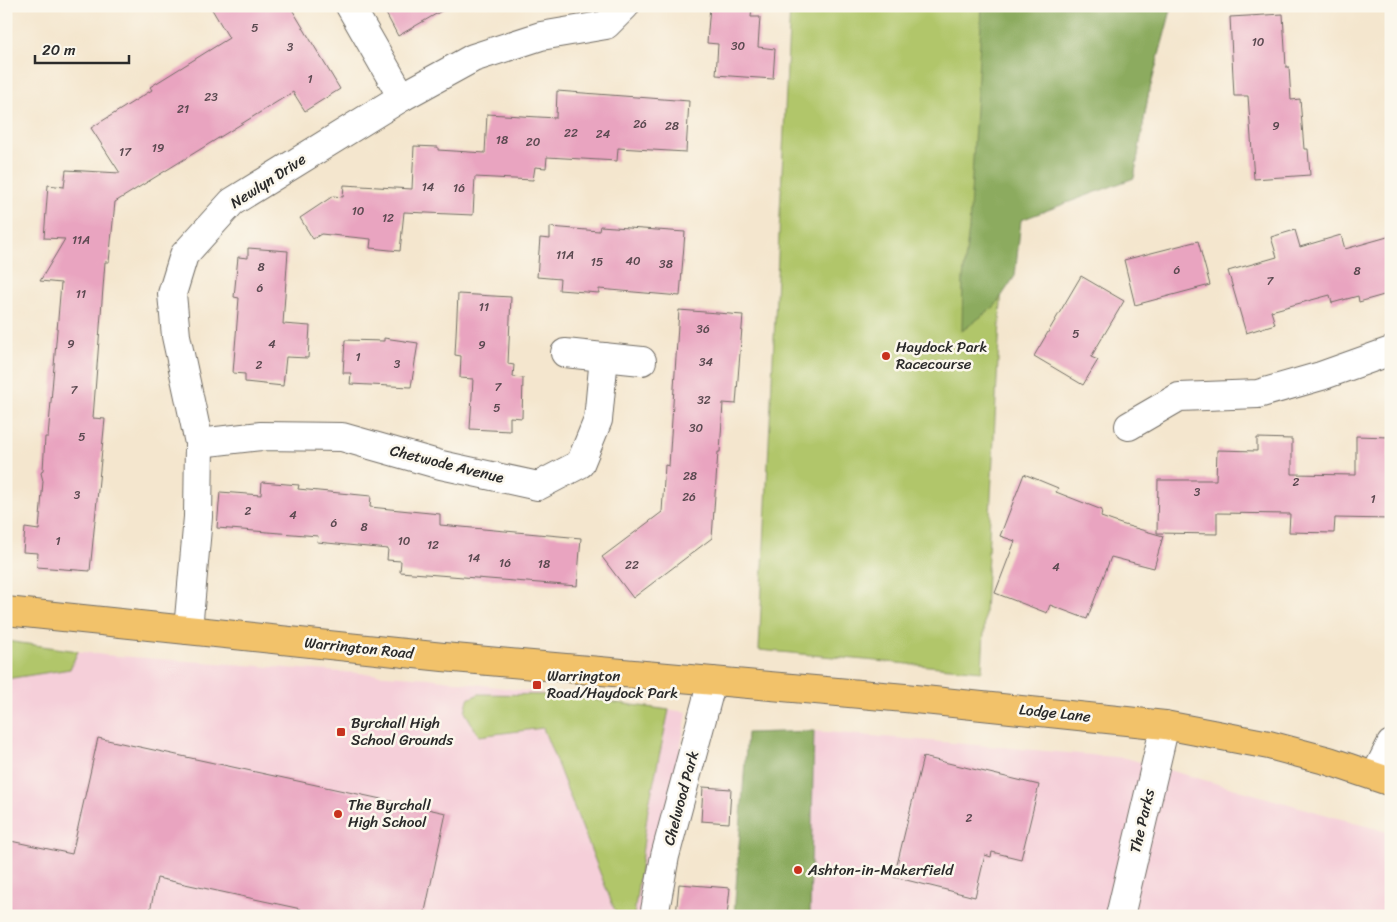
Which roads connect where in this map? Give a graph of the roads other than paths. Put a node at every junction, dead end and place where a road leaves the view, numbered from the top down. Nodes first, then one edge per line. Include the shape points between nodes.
1 (350, 6) edge
2 (625, 6) edge
3 (402, 97) junction
4 (1391, 351) edge
5 (565, 354) dead end
6 (604, 357) junction
7 (642, 360) dead end
8 (1129, 426) dead end
9 (200, 443) junction
10 (6, 611) edge
11 (188, 630) junction
12 (712, 681) junction
13 (1165, 725) junction
14 (1391, 744) edge
15 (1383, 779) edge
16 (654, 916) edge
17 (1120, 916) edge

1 - 3 street
2 - 3 street, Newlyn Drive via 606,25 541,36 473,58
3 - 9 street, Newlyn Drive via 232,202 184,255 172,294 174,319
4 - 8 street via 1258,394 1179,397
5 - 6 street
6 - 7 street
6 - 9 street, Chetwode Avenue via 598,420 580,464 538,486 441,465 342,437 261,436
9 - 11 street, Newlyn Drive via 198,517
10 - 11 main road, Warrington Road
11 - 12 main road, Warrington Road
12 - 13 main road, Lodge Lane
12 - 16 street, Chelwood Park via 665,856
13 - 15 main road, Lodge Lane via 1269,745
13 - 17 street, The Parks
14 - 15 street

